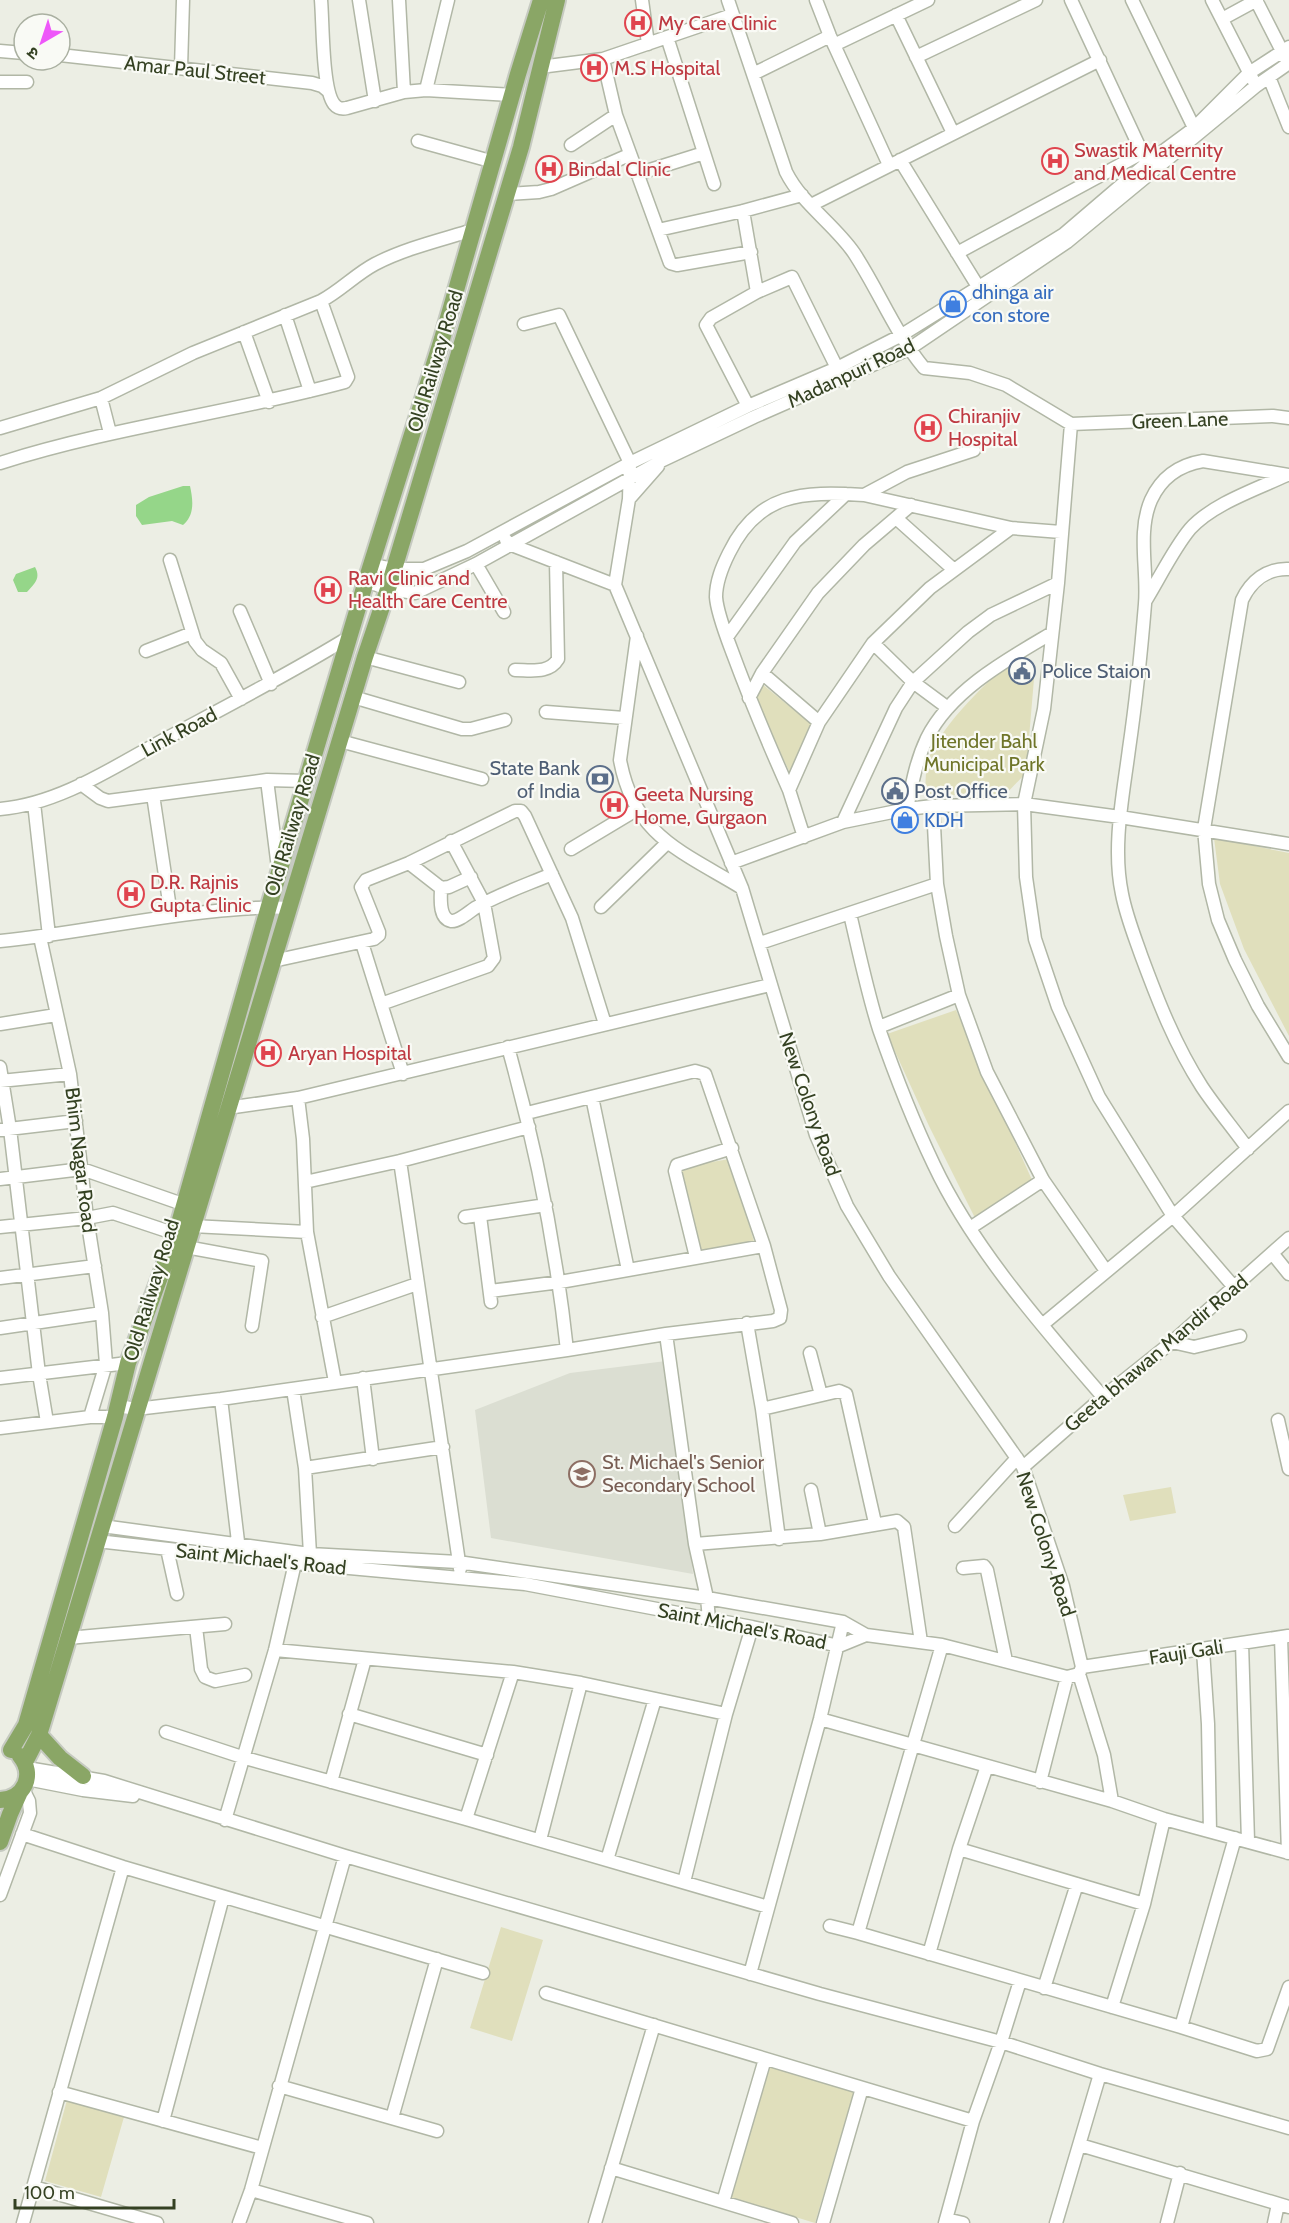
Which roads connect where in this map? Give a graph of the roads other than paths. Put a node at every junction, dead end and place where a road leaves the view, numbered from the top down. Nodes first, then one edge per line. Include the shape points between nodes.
1 (183, 0) edge
2 (321, 0) edge
3 (359, 0) edge
4 (399, 0) edge
5 (448, 0) edge
6 (541, 0) edge
7 (556, 0) edge
8 (642, 0) edge
9 (728, 0) edge
10 (816, 0) edge
11 (928, 0) edge
12 (1036, 0) edge
13 (1071, 0) edge
14 (1132, 0) edge
15 (1212, 0) edge
16 (1256, 0) edge
17 (912, 3) edge
18 (732, 15) junction
19 (896, 15) junction
20 (1222, 19) junction
21 (667, 37) junction
22 (832, 40) junction
23 (648, 44) junction
24 (1285, 49) edge
25 (72, 56) edge
26 (916, 57) junction
27 (603, 59) junction
28 (1100, 60) junction
29 (1289, 64) edge
30 (181, 68) junction
31 (539, 73) junction
32 (1250, 73) junction
33 (518, 74) junction
34 (753, 74) junction
35 (1269, 77) junction
36 (0, 82) edge
37 (27, 82) dead end
38 (1256, 86) junction
39 (426, 90) junction
40 (328, 91) junction
41 (404, 92) junction
42 (512, 95) junction
43 (375, 101) junction
44 (616, 115) junction
45 (1289, 127) edge
46 (1196, 132) junction
47 (953, 134) junction
48 (418, 141) dead end
49 (571, 145) dead end
50 (704, 153) junction
51 (629, 154) junction
52 (494, 162) junction
53 (895, 163) junction
54 (1147, 163) junction
55 (637, 174) junction
56 (714, 184) dead end
57 (507, 194) junction
58 (802, 195) junction
59 (811, 205) junction
60 (743, 211) junction
61 (473, 230) junction
62 (658, 230) junction
63 (751, 252) junction
64 (957, 253) junction
65 (978, 288) junction
66 (757, 292) junction
67 (986, 299) junction
68 (321, 301) junction
69 (285, 315) junction
70 (524, 324) dead end
71 (244, 332) junction
72 (900, 336) junction
73 (442, 339) junction
74 (461, 346) junction
75 (909, 350) junction
76 (837, 368) junction
77 (310, 391) junction
78 (101, 398) junction
79 (269, 402) junction
80 (748, 406) junction
81 (1289, 418) edge
82 (1071, 424) junction
83 (0, 428) edge
84 (110, 433) junction
85 (974, 450) dead end
86 (663, 460) junction
87 (0, 463) edge
88 (630, 463) junction
89 (1288, 475) edge
90 (629, 478) junction
91 (846, 494) junction
92 (864, 495) junction
93 (629, 500) junction
94 (911, 506) junction
95 (896, 518) junction
96 (1011, 528) junction
97 (1061, 532) junction
98 (500, 534) junction
99 (509, 544) junction
100 (170, 560) dead end
101 (556, 562) junction
102 (372, 564) junction
103 (476, 564) junction
104 (394, 569) junction
105 (953, 569) junction
106 (1289, 569) edge
107 (366, 581) junction
108 (1058, 583) junction
109 (615, 585) junction
110 (388, 589) junction
111 (1145, 601) junction
112 (240, 611) dead end
113 (504, 612) dead end
114 (192, 633) junction
115 (637, 633) junction
116 (1052, 633) junction
117 (351, 636) junction
118 (727, 638) junction
119 (873, 643) junction
120 (146, 651) dead end
121 (365, 657) junction
122 (515, 670) dead end
123 (762, 673) junction
124 (459, 682) dead end
125 (913, 682) junction
126 (271, 684) junction
127 (353, 697) junction
128 (749, 698) junction
129 (241, 699) junction
130 (948, 708) junction
131 (546, 712) dead end
132 (624, 718) junction
133 (505, 720) dead end
134 (819, 722) junction
135 (340, 741) junction
136 (482, 779) dead end
137 (267, 780) junction
138 (306, 781) junction
139 (81, 784) junction
140 (789, 789) junction
141 (153, 795) junction
142 (34, 803) junction
143 (1024, 804) junction
144 (933, 806) junction
145 (0, 809) edge
146 (908, 809) junction
147 (636, 810) junction
148 (1120, 817) junction
149 (843, 822) junction
150 (1204, 829) junction
151 (804, 837) junction
152 (451, 841) junction
153 (667, 843) junction
154 (1289, 843) edge
155 (570, 849) dead end
156 (409, 863) junction
157 (731, 863) junction
158 (552, 874) junction
159 (279, 875) junction
160 (471, 877) junction
161 (937, 884) junction
162 (441, 888) junction
163 (742, 888) junction
164 (484, 903) junction
165 (269, 906) junction
166 (601, 907) dead end
167 (289, 908) junction
168 (850, 914) junction
169 (171, 915) junction
170 (45, 936) junction
171 (0, 941) edge
172 (362, 943) junction
173 (760, 943) junction
174 (273, 961) junction
175 (770, 985) junction
176 (959, 995) junction
177 (381, 1004) junction
178 (56, 1015) junction
179 (0, 1024) edge
180 (605, 1024) junction
181 (879, 1027) junction
182 (508, 1047) junction
183 (1289, 1057) edge
184 (0, 1067) edge
185 (70, 1074) junction
186 (403, 1074) junction
187 (1, 1081) edge
188 (298, 1098) junction
189 (592, 1098) junction
190 (227, 1108) junction
191 (1289, 1111) edge
192 (527, 1113) junction
193 (76, 1121) junction
194 (529, 1126) junction
195 (5, 1130) edge
196 (732, 1148) junction
197 (1248, 1149) junction
198 (400, 1161) junction
199 (82, 1169) junction
200 (16, 1177) junction
201 (0, 1179) edge
202 (1043, 1180) junction
203 (305, 1182) junction
204 (546, 1205) junction
205 (191, 1207) junction
206 (480, 1216) junction
207 (1173, 1216) junction
208 (465, 1217) dead end
209 (87, 1218) junction
210 (21, 1224) junction
211 (192, 1226) junction
212 (0, 1227) edge
213 (970, 1228) junction
214 (307, 1232) junction
215 (1289, 1238) edge
216 (181, 1241) junction
217 (764, 1246) junction
218 (1272, 1253) junction
219 (696, 1257) junction
220 (96, 1266) junction
221 (628, 1270) junction
222 (1106, 1271) junction
223 (1289, 1274) edge
224 (28, 1275) junction
225 (0, 1278) edge
226 (560, 1282) junction
227 (417, 1284) junction
228 (1234, 1287) junction
229 (102, 1313) junction
230 (322, 1317) junction
231 (33, 1322) junction
232 (747, 1323) junction
233 (1042, 1325) junction
234 (252, 1326) dead end
235 (0, 1328) edge
236 (666, 1334) junction
237 (1240, 1336) dead end
238 (1172, 1342) junction
239 (567, 1350) junction
240 (810, 1353) dead end
241 (128, 1363) junction
242 (106, 1364) junction
243 (431, 1370) junction
244 (39, 1374) junction
245 (0, 1378) edge
246 (363, 1378) junction
247 (335, 1382) junction
248 (293, 1389) junction
249 (820, 1395) junction
250 (1103, 1397) junction
251 (221, 1399) junction
252 (136, 1409) junction
253 (762, 1409) junction
254 (116, 1411) junction
255 (90, 1418) junction
256 (1278, 1420) dead end
257 (47, 1422) junction
258 (0, 1428) edge
259 (443, 1447) junction
260 (374, 1459) junction
261 (1020, 1463) junction
262 (305, 1468) junction
263 (1289, 1469) edge
264 (811, 1490) dead end
265 (875, 1523) junction
266 (956, 1526) dead end
267 (100, 1533) junction
268 (820, 1534) junction
269 (779, 1539) junction
270 (695, 1544) junction
271 (167, 1549) junction
272 (239, 1551) junction
273 (310, 1554) junction
274 (458, 1562) junction
275 (295, 1563) junction
276 (963, 1568) dead end
277 (462, 1579) junction
278 (177, 1594) dead end
279 (707, 1598) junction
280 (709, 1619) junction
281 (843, 1622) junction
282 (225, 1624) dead end
283 (196, 1627) junction
284 (752, 1627) junction
285 (866, 1635) junction
286 (1285, 1636) edge
287 (68, 1638) junction
288 (921, 1642) junction
289 (1242, 1642) junction
290 (942, 1645) junction
291 (839, 1646) junction
292 (275, 1650) junction
293 (1203, 1650) junction
294 (365, 1659) junction
295 (1006, 1661) junction
296 (513, 1672) junction
297 (1076, 1673) junction
298 (245, 1675) dead end
299 (580, 1683) junction
300 (655, 1699) junction
301 (349, 1714) junction
302 (726, 1714) junction
303 (820, 1719) junction
304 (166, 1732) dead end
305 (39, 1735) junction
306 (913, 1744) junction
307 (6, 1749) edge
308 (487, 1755) junction
309 (244, 1758) junction
310 (987, 1766) junction
311 (83, 1776) junction
312 (24, 1778) junction
313 (331, 1782) junction
314 (1040, 1782) junction
315 (158, 1799) junction
316 (0, 1800) edge
317 (1112, 1801) junction
318 (466, 1819) junction
319 (225, 1820) junction
320 (1164, 1820) junction
321 (1210, 1831) junction
322 (22, 1834) junction
323 (1235, 1838) junction
324 (540, 1840) junction
325 (1248, 1841) junction
326 (0, 1842) edge
327 (959, 1850) junction
328 (1288, 1853) edge
329 (345, 1856) junction
330 (607, 1860) junction
331 (123, 1867) junction
332 (684, 1882) junction
333 (1077, 1884) junction
334 (0, 1895) edge
335 (223, 1897) junction
336 (1144, 1904) junction
337 (768, 1906) junction
338 (326, 1926) junction
339 (830, 1926) dead end
340 (858, 1933) junction
341 (929, 1954) junction
342 (436, 1959) junction
343 (483, 1973) dead end
344 (750, 1974) junction
345 (1020, 1981) junction
346 (1289, 1987) edge
347 (1044, 1988) junction
348 (546, 1993) dead end
349 (1112, 2007) junction
350 (654, 2025) junction
351 (1181, 2027) junction
352 (1001, 2042) junction
353 (765, 2059) junction
354 (1100, 2074) junction
355 (279, 2086) junction
356 (862, 2088) junction
357 (59, 2092) junction
358 (392, 2118) junction
359 (163, 2121) junction
360 (973, 2121) junction
361 (1289, 2128) edge
362 (437, 2131) dead end
363 (1080, 2145) junction
364 (262, 2148) junction
365 (611, 2168) junction
366 (1180, 2173) junction
367 (34, 2187) junction
368 (251, 2190) junction
369 (723, 2202) junction
370 (1284, 2205) edge
371 (134, 2220) edge
372 (946, 2221) edge
373 (363, 2222) edge
374 (23, 2223) edge
375 (157, 2223) edge
376 (238, 2223) edge
377 (595, 2223) edge
378 (792, 2223) edge
379 (823, 2223) edge
380 (963, 2223) edge
381 (1056, 2223) edge
382 (1167, 2223) edge
383 (1274, 2223) edge

1 - 30 street
2 - 40 street
3 - 43 street
4 - 41 street
5 - 39 street
6 - 33 main road, Old Railway Road
7 - 31 main road, Old Railway Road
8 - 23 street
9 - 18 street
10 - 22 street
11 - 17 street
12 - 26 street
13 - 28 street
14 - 46 street
15 - 20 street
16 - 20 street
16 - 24 street
17 - 19 street
18 - 21 street
18 - 34 street
19 - 22 street
19 - 26 street
20 - 32 street
21 - 23 street
21 - 50 street
22 - 34 street
22 - 53 street
23 - 27 street
24 - 29 street
24 - 32 street, Madanpuri Road
25 - 30 street, Amar Paul Street
26 - 47 street
27 - 31 street
27 - 44 street
28 - 47 street
28 - 54 street
29 - 35 street, Madanpuri Road
30 - 40 street, Amar Paul Street via 312,83
31 - 33 main road
31 - 57 main road, Old Railway Road
32 - 38 street
32 - 46 street, Madanpuri Road
33 - 42 main road, Old Railway Road
34 - 58 street via 786,172
35 - 38 street, Madanpuri Road
35 - 45 street
36 - 37 street
38 - 46 street, Madanpuri Road
39 - 41 street
39 - 42 street
40 - 43 street via 334,105 342,109
41 - 43 street
42 - 52 main road, Old Railway Road
44 - 49 street
44 - 51 street
46 - 54 street, Madanpuri Road
47 - 53 street
48 - 52 street
50 - 55 street
50 - 56 street
51 - 55 street
51 - 57 street via 551,189
52 - 61 main road, Old Railway Road
53 - 59 street
53 - 64 street
54 - 64 street
54 - 65 street, Madanpuri Road via 1064,234
54 - 67 street, Madanpuri Road via 1067,242
55 - 62 street
57 - 74 main road, Old Railway Road
58 - 59 street
58 - 60 street
59 - 72 street via 854,254
60 - 62 street
60 - 63 street
61 - 68 street via 390,257
61 - 73 main road, Old Railway Road
62 - 63 street via 674,265
63 - 66 street
64 - 65 street
65 - 67 street
65 - 72 street, Madanpuri Road
66 - 76 street via 792,278
66 - 80 street via 711,318 706,325
67 - 75 street, Madanpuri Road
68 - 69 street
68 - 77 street via 348,379
69 - 71 street
69 - 77 street
70 - 88 street via 559,315
71 - 78 street
71 - 79 street
72 - 75 street
72 - 76 street, Madanpuri Road
73 - 74 main road
73 - 102 main road, Old Railway Road
74 - 104 main road, Old Railway Road
75 - 82 street via 924,368 970,373 1006,385
75 - 86 street, Madanpuri Road
76 - 80 street, Madanpuri Road
77 - 79 street
78 - 83 street
78 - 84 street
79 - 84 street
80 - 88 street, Madanpuri Road
81 - 82 street, Green Lane
82 - 97 street
84 - 87 street
85 - 92 street via 907,472
86 - 90 street, Madanpuri Road
86 - 93 street
88 - 90 street
88 - 98 street, Madanpuri Road
89 - 111 street via 1200,520 1189,530
89 - 111 street via 1203,461 1181,467 1162,482 1150,501 1145,527
90 - 93 street
90 - 99 street, Madanpuri Road
91 - 92 street
91 - 118 street via 795,542
91 - 118 street via 787,497 756,514 736,537 721,570 716,598
92 - 94 street
93 - 109 street
94 - 95 street
94 - 96 street
95 - 105 street
95 - 123 street via 818,593
96 - 97 street
96 - 105 street
97 - 108 street
98 - 99 street
98 - 104 street, Madanpuri Road via 424,570
99 - 101 street
99 - 103 street, Madanpuri Road
100 - 114 street
101 - 109 street
101 - 122 street via 558,659 551,668
102 - 104 street, Madanpuri Road
102 - 107 main road, Old Railway Road
103 - 110 street, Madanpuri Road via 415,593
103 - 113 street
104 - 110 main road, Old Railway Road
105 - 119 street
106 - 150 street via 1270,571 1248,588 1242,600
107 - 110 street, Madanpuri Road
107 - 117 main road, Old Railway Road
108 - 116 street
108 - 125 street via 991,615
109 - 115 street, New Colony Road
110 - 121 main road, Old Railway Road
111 - 148 street
112 - 126 street
114 - 120 street
114 - 129 street via 199,647 221,663
115 - 132 street
115 - 157 street, New Colony Road
116 - 130 street via 986,674
116 - 143 street via 1044,709
117 - 126 street, Link Road
117 - 138 main road, Old Railway Road
118 - 128 street
119 - 125 street
119 - 134 street
121 - 124 street
121 - 127 main road, Old Railway Road
123 - 128 street
123 - 134 street
125 - 130 street
125 - 149 street via 896,708
126 - 129 street, Link Road
127 - 133 street via 462,729
127 - 135 main road, Old Railway Road
128 - 140 street
129 - 139 street, Link Road
130 - 146 street via 928,737 914,772
131 - 132 street
132 - 147 street via 620,760
134 - 140 street
135 - 136 street
135 - 167 main road, Old Railway Road
137 - 138 street
137 - 141 street
137 - 159 street
138 - 159 main road, Old Railway Road
139 - 141 street via 108,801
139 - 142 street, Link Road
140 - 151 street
141 - 169 street
142 - 145 street, Link Road
142 - 170 street, Bhim Nagar Road
143 - 144 street
143 - 148 street
143 - 207 street via 1026,877 1035,939 1058,1007 1099,1097
144 - 146 street
144 - 161 street
146 - 149 street
147 - 153 street
147 - 155 street
148 - 150 street
148 - 197 street via 1118,863 1122,894 1168,1027 1202,1086
149 - 151 street
150 - 154 street
150 - 183 street via 1209,884 1218,920 1258,1006
151 - 157 street
152 - 156 street
152 - 158 street via 521,811
152 - 160 street
153 - 163 street
153 - 166 street
156 - 162 street
156 - 172 street via 363,883 362,893 379,932 376,938
157 - 163 street, New Colony Road
158 - 164 street
158 - 180 street via 572,918
159 - 165 main road, Old Railway Road
160 - 162 street
160 - 164 street
161 - 168 street
161 - 176 street
162 - 164 street via 441,909 449,921
163 - 173 street, New Colony Road
164 - 177 street via 495,954 488,966
165 - 167 street
165 - 169 street
165 - 205 main road, Old Railway Road
167 - 174 main road, Old Railway Road
168 - 173 street
168 - 181 street
169 - 170 street
170 - 171 street
170 - 178 street, Bhim Nagar Road
172 - 174 street
172 - 177 street
173 - 175 street, New Colony Road
174 - 190 main road, Old Railway Road
175 - 180 street
175 - 261 street, New Colony Road via 816,1135 847,1206 890,1276
176 - 181 street
176 - 202 street via 987,1072
177 - 186 street
178 - 179 street
178 - 185 street, Bhim Nagar Road
180 - 182 street
181 - 213 street via 934,1166
182 - 186 street
182 - 192 street
184 - 187 street
185 - 187 street
185 - 193 street, Bhim Nagar Road
186 - 188 street
187 - 195 street
188 - 190 street
188 - 203 street
189 - 192 street
189 - 196 street via 700,1071 708,1078
189 - 221 street
190 - 205 main road, Old Railway Road
191 - 197 street
192 - 194 street
193 - 195 street
193 - 199 street, Bhim Nagar Road
194 - 198 street
194 - 204 street
195 - 200 street
196 - 217 street
196 - 219 street via 677,1166 675,1171
197 - 207 street
198 - 203 street
198 - 227 street
199 - 200 street
199 - 205 street
199 - 209 street, Bhim Nagar Road
200 - 201 street
200 - 210 street
202 - 213 street
202 - 222 street
203 - 214 street
204 - 206 street
204 - 226 street
205 - 211 main road, Old Railway Road
205 - 216 main road, Old Railway Road
206 - 208 street
206 - 226 street via 491,1296
207 - 222 street
207 - 228 street
209 - 210 street
209 - 216 street via 119,1214
209 - 220 street, Bhim Nagar Road
210 - 212 street
210 - 224 street
211 - 214 street
211 - 216 main road, Old Railway Road
213 - 233 street
214 - 230 street
215 - 218 street, Geeta bhawan Mandir Road
216 - 234 street via 262,1261
216 - 241 main road, Old Railway Road
216 - 252 main road, Old Railway Road
217 - 219 street
217 - 232 street via 780,1318
218 - 223 street
218 - 228 street, Geeta bhawan Mandir Road
219 - 221 street
220 - 224 street
220 - 229 street, Bhim Nagar Road
221 - 226 street
222 - 233 street
224 - 225 street
224 - 231 street
226 - 239 street
227 - 230 street
227 - 243 street
228 - 238 street, Geeta bhawan Mandir Road
229 - 231 street
229 - 242 street, Bhim Nagar Road
230 - 247 street
231 - 235 street
231 - 244 street
232 - 236 street
232 - 253 street
233 - 250 street
236 - 239 street
236 - 270 street
237 - 238 street via 1194,1347
238 - 250 street, Geeta bhawan Mandir Road
239 - 243 street
240 - 249 street
241 - 242 street
241 - 254 main road, Old Railway Road
242 - 244 street
242 - 255 street
243 - 246 street
243 - 259 street
244 - 245 street
244 - 257 street
246 - 247 street
246 - 260 street
247 - 248 street
248 - 251 street
248 - 262 street
249 - 253 street
249 - 265 street via 843,1391 848,1397
250 - 261 street, Geeta bhawan Mandir Road
251 - 252 street
251 - 272 street
252 - 254 street
252 - 267 main road, Old Railway Road
253 - 269 street
254 - 255 street
254 - 307 main road, Old Railway Road via 26,1725
255 - 257 street
256 - 263 street
257 - 258 street
259 - 260 street
259 - 274 street
260 - 262 street
261 - 266 street, Geeta bhawan Mandir Road
261 - 297 street, New Colony Road via 1063,1586
262 - 273 street
264 - 268 street
265 - 268 street
265 - 288 street via 897,1521 904,1527
267 - 271 street, Saint Michael's Road
267 - 272 street, Saint Michael's Road
267 - 287 main road, Old Railway Road
268 - 269 street
269 - 270 street
270 - 279 street
271 - 272 street, Saint Michael's Road
271 - 278 street
272 - 273 street, Saint Michael's Road
272 - 275 street, Saint Michael's Road
273 - 274 street, Saint Michael's Road
274 - 277 street
274 - 279 street, Saint Michael's Road
275 - 277 street, Saint Michael's Road
275 - 292 street
276 - 295 street via 984,1566 987,1570
277 - 280 street, Saint Michael's Road via 534,1586
279 - 280 street
279 - 281 street, Saint Michael's Road
280 - 284 street, Saint Michael's Road
281 - 285 street, Saint Michael's Road
281 - 291 street
282 - 283 street
283 - 287 street
283 - 298 street via 205,1677 215,1681
284 - 291 street, Saint Michael's Road
284 - 302 street
285 - 288 street
285 - 291 street, Saint Michael's Road
286 - 289 street, Fauji Gali
286 - 328 street
287 - 305 main road, Old Railway Road
288 - 290 street
289 - 293 street, Fauji Gali
289 - 325 street
290 - 295 street
290 - 306 street
291 - 303 street
292 - 294 street
292 - 309 street
293 - 297 street, Fauji Gali
293 - 321 street
294 - 296 street
294 - 301 street
295 - 297 street
296 - 299 street
296 - 308 street
297 - 314 street
297 - 317 street, New Colony Road via 1104,1755
299 - 300 street
299 - 324 street
300 - 302 street
300 - 330 street
301 - 308 street
301 - 313 street
302 - 332 street
303 - 306 street
303 - 337 street
304 - 309 street
305 - 311 main road
305 - 312 main road, Old Railway Road
306 - 310 street
306 - 340 street
307 - 312 main road
308 - 318 street
309 - 313 street
309 - 319 street
310 - 314 street
310 - 327 street
311 - 312 street
311 - 315 street
312 - 315 street
312 - 316 main road via 14,1797
312 - 322 street via 30,1808
312 - 326 main road, Old Railway Road
313 - 318 street
314 - 317 street
315 - 319 street
317 - 320 street
318 - 324 street
319 - 329 street
320 - 321 street
320 - 336 street
321 - 323 street
322 - 331 street
322 - 334 street
323 - 325 street
323 - 351 street
324 - 330 street
325 - 328 street
327 - 333 street
327 - 341 street
329 - 338 street
329 - 344 street
330 - 332 street
331 - 335 street
331 - 357 street
332 - 337 street
333 - 336 street
333 - 347 street
335 - 338 street
335 - 359 street
336 - 349 street
337 - 344 street
338 - 342 street
338 - 355 street
339 - 340 street
340 - 341 street
341 - 345 street
342 - 343 street
342 - 358 street
344 - 352 street
345 - 347 street
345 - 352 street
346 - 351 street via 1263,2052
347 - 349 street
348 - 350 street
349 - 351 street
350 - 353 street
350 - 365 street
352 - 354 street
352 - 360 street
353 - 356 street
353 - 369 street
354 - 361 street
354 - 363 street
355 - 358 street
355 - 364 street
356 - 360 street
356 - 379 street
357 - 359 street
357 - 367 street
358 - 362 street
359 - 364 street
360 - 372 street
363 - 366 street
363 - 381 street
364 - 368 street
365 - 369 street
365 - 377 street
366 - 370 street
366 - 382 street
367 - 371 street
367 - 374 street
368 - 373 street
368 - 376 street
369 - 378 street
370 - 383 street
371 - 375 street
372 - 380 street

